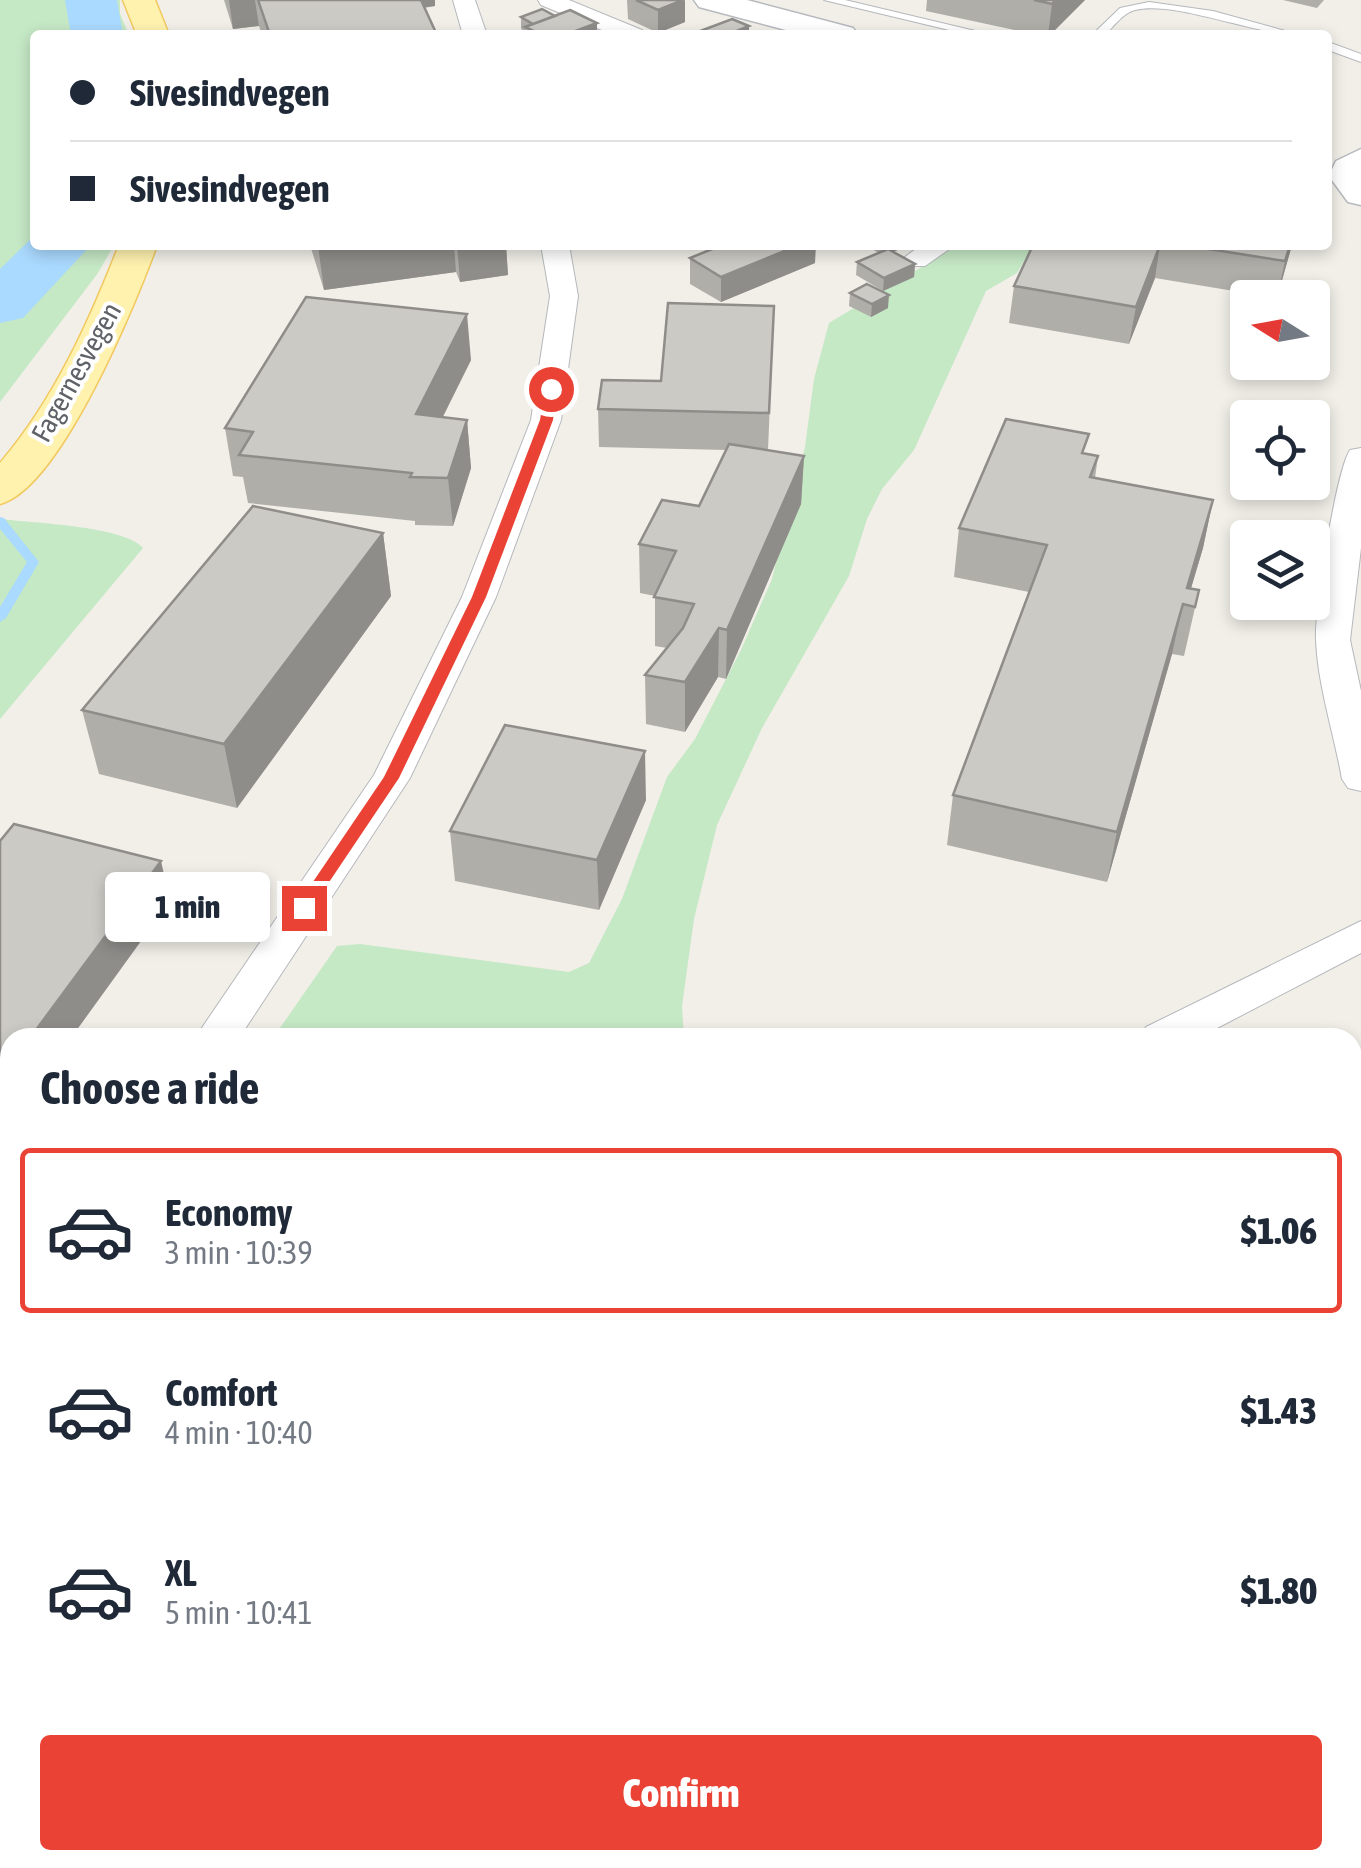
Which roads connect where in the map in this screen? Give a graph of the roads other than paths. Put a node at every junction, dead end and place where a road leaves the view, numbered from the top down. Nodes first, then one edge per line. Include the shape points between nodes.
1 (140, 0) edge
2 (464, 0) edge
3 (549, 0) edge
4 (710, 0) edge
5 (830, 0) edge
6 (151, 30) edge
7 (473, 30) edge
8 (622, 30) edge
9 (823, 30) edge
10 (964, 30) edge
11 (1104, 30) edge
12 (1273, 30) edge
13 (1332, 47) edge
14 (1361, 58) edge
15 (1332, 154) edge
16 (1352, 174) edge
17 (136, 250) edge
18 (556, 250) edge
19 (932, 250) edge
20 (915, 260) edge
21 (1361, 457) edge
22 (0, 491) edge
23 (1361, 779) edge
24 (1361, 935) edge
25 (223, 1028) edge
26 (1181, 1028) edge

1 - 6 main road
2 - 7 street
3 - 8 street
4 - 9 main road
5 - 10 lane
11 - 12 lane via 1132,6 1146,5
13 - 14 lane
15 - 16 main road
17 - 22 main road, Fagernesvegen via 50,430
18 - 25 street via 564,296 546,420 479,597 392,778
19 - 20 street
21 - 23 street via 1332,640
24 - 26 street

